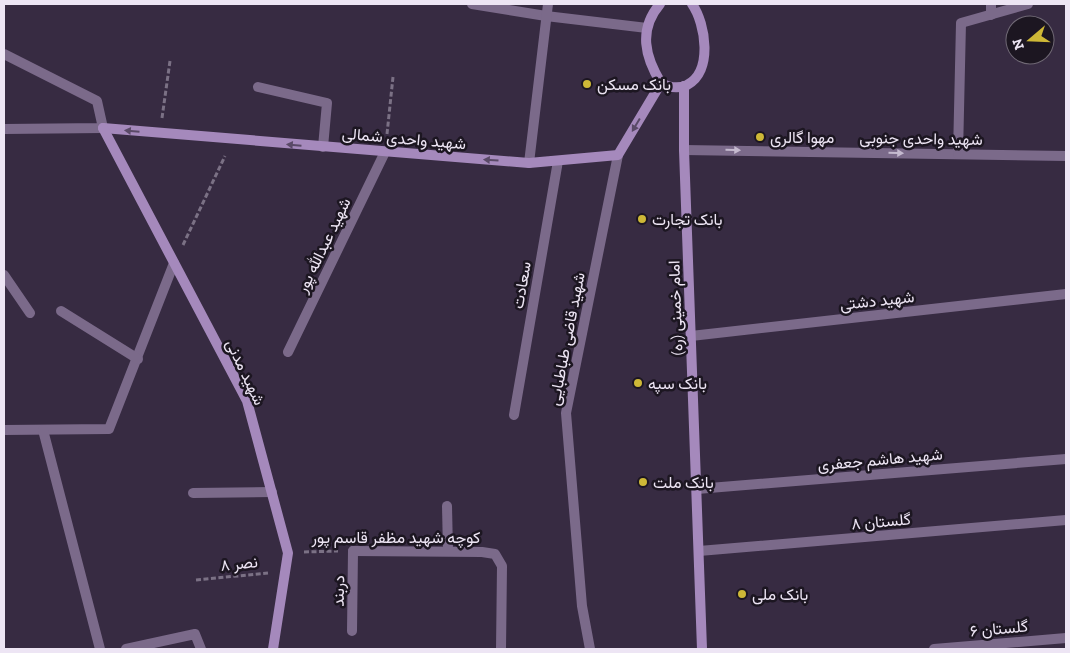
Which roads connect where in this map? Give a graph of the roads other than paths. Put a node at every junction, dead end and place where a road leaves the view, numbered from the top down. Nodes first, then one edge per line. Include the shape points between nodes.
1 (472, 4) edge
2 (548, 4) edge
3 (660, 4) edge
4 (692, 4) edge
5 (991, 4) edge
6 (1028, 4) edge
7 (991, 15) junction
8 (546, 16) junction
9 (647, 28) junction
10 (4, 54) edge
11 (661, 83) junction
12 (684, 86) junction
13 (258, 87) dead end
14 (103, 128) junction
15 (4, 129) edge
16 (323, 147) junction
17 (684, 150) junction
18 (385, 152) junction
19 (958, 154) junction
20 (618, 156) junction
21 (1066, 156) edge
22 (558, 161) junction
23 (529, 163) junction
24 (174, 263) junction
25 (4, 275) edge
26 (1066, 294) edge
27 (61, 311) dead end
28 (30, 314) dead end
29 (691, 336) junction
30 (288, 352) dead end
31 (138, 359) junction
32 (514, 415) dead end
33 (4, 430) edge
34 (43, 430) junction
35 (1066, 459) edge
36 (697, 489) junction
37 (272, 492) junction
38 (193, 493) dead end
39 (447, 506) dead end
40 (1066, 520) edge
41 (353, 551) joint
42 (448, 551) junction
43 (699, 552) junction
44 (352, 631) dead end
45 (1066, 638) edge
46 (100, 649) edge
47 (126, 649) edge
48 (201, 649) edge
49 (273, 649) edge
50 (501, 649) edge
51 (590, 649) edge
52 (702, 649) edge
53 (934, 649) edge

1 - 8 street
2 - 8 street
3 - 9 street
4 - 12 street via 700,21 704,64 697,77
5 - 7 street
6 - 7 street
7 - 19 street via 961,23
8 - 9 street
8 - 23 street
9 - 11 street via 645,43
10 - 14 street via 97,101
11 - 12 street via 674,88
11 -> 20 street
12 - 17 street, امام خمینی (ره)
13 - 16 street via 327,102
14 - 15 street
16 -> 14 street, شهید واحدی شمالی
14 - 24 street, شهيد مدنی
16 - 18 street, شهید واحدی شمالی
17 -> 19 street, شهید واحدی جنوبی
17 - 29 street, امام خمینی (ره)
23 -> 18 street, شهید واحدی شمالی
18 - 30 street, شهید عبدالله پور
19 - 21 street, شهید واحدی جنوبی
20 - 22 street, شهید واحدی شمالی
20 - 51 street, شهید قاضی طباطبایی via 566,413 582,606
22 - 23 street, شهید واحدی شمالی
22 - 32 street, سعادت
24 - 31 street
24 - 37 street, شهيد مدنی via 247,401
25 - 28 street
26 - 29 street, شهید دشتی
27 - 31 street
29 - 36 street, امام خمینی (ره)
31 - 34 street via 109,429
33 - 34 street
34 - 46 street
35 - 36 street, شهيد هاشم جعفری
36 - 43 street, امام خمینی (ره)
37 - 38 street
37 - 49 street, شهيد مدنی via 288,553
39 - 42 street
40 - 43 street, گلستان ۸
41 - 42 street, کوچه شهید مظفر قاسم پور
41 - 44 street, دربند
42 - 50 street, کوچه شهید مظفر قاسم پور via 495,554 499,560 502,566
43 - 52 street, امام خمینی (ره)
45 - 53 street, گلستان ۶
47 - 48 street via 195,634

